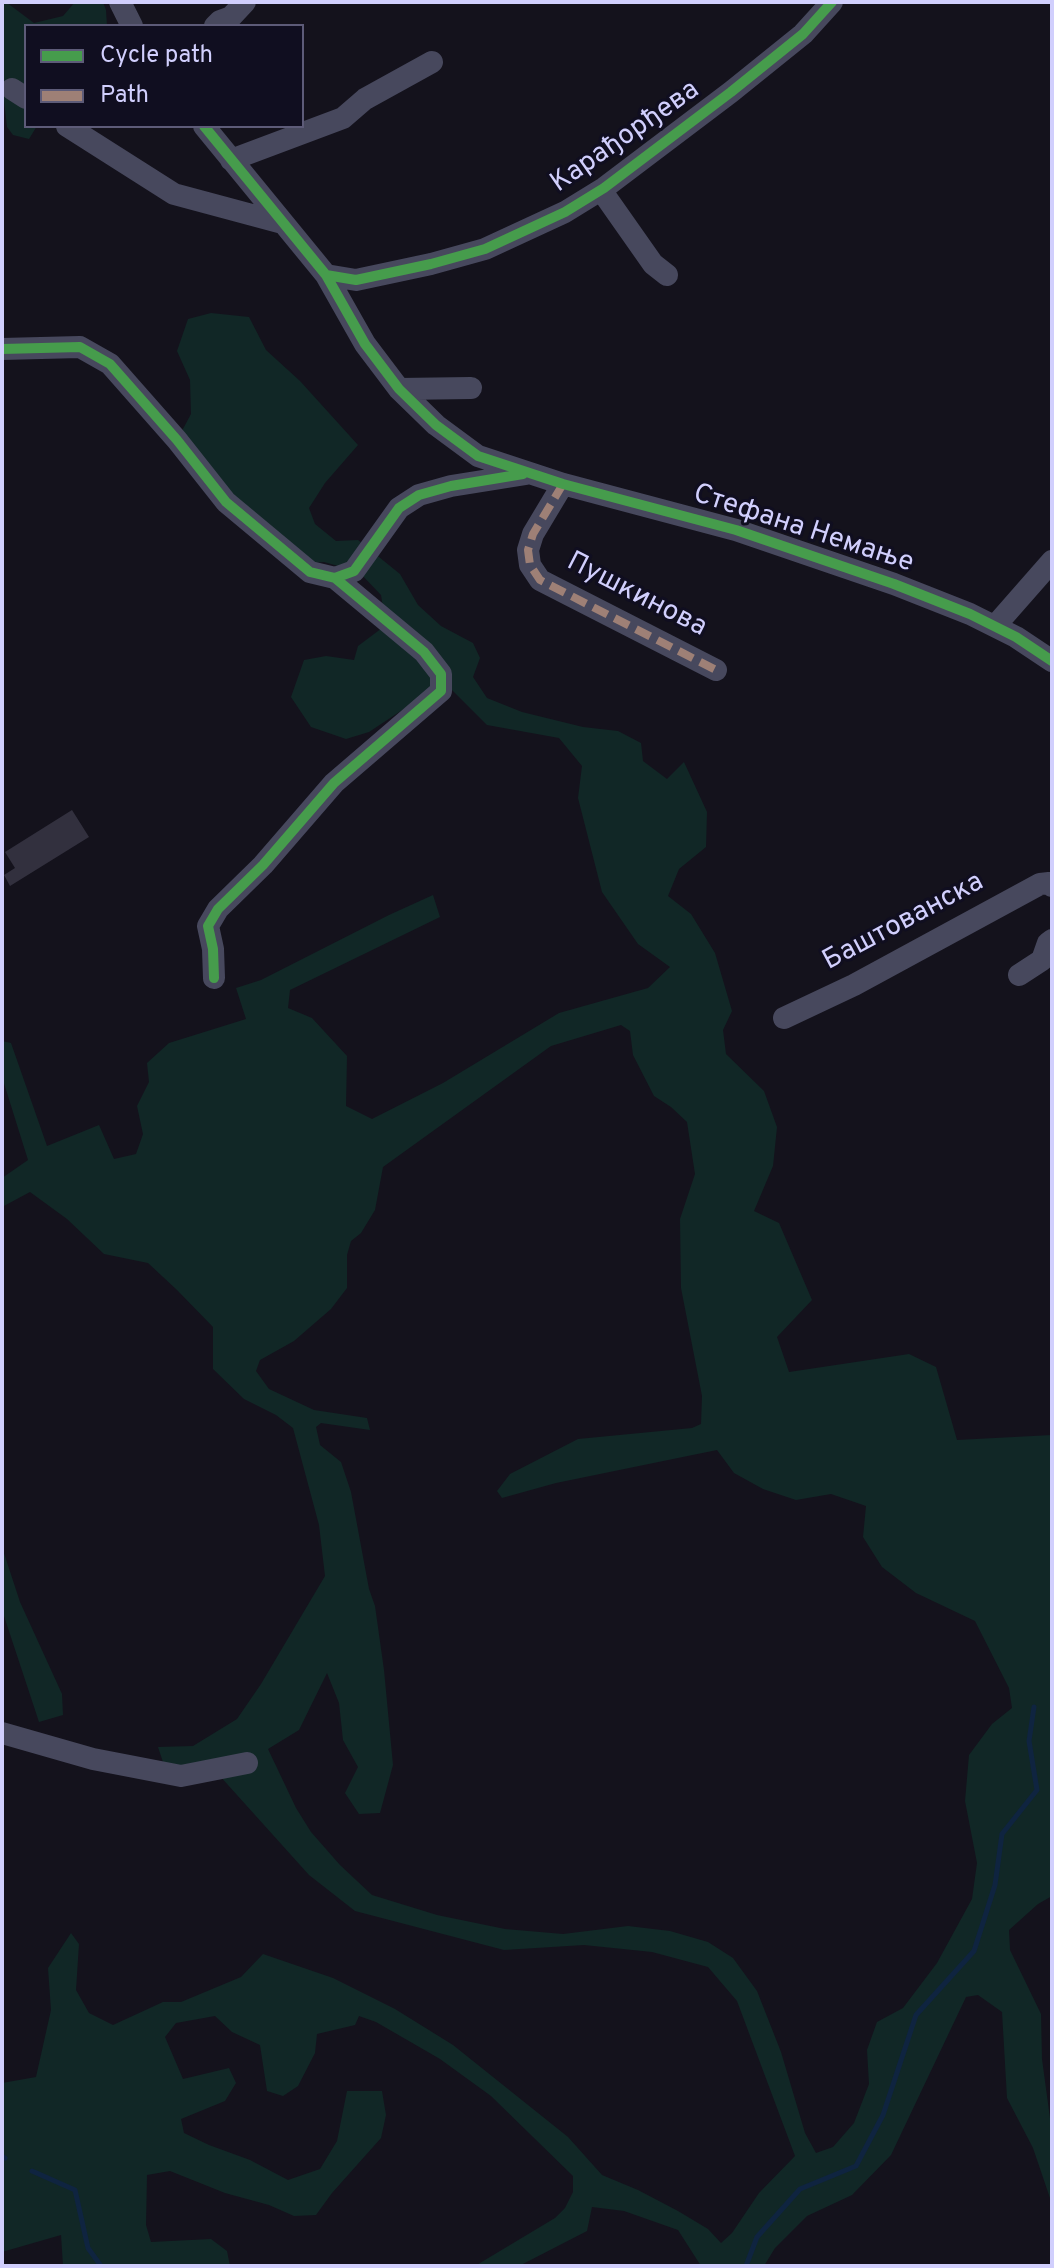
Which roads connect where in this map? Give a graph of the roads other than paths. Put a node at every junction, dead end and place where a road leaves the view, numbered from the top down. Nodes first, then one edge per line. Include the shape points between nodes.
1 (120, 2) edge
2 (245, 2) edge
3 (832, 2) edge
4 (131, 24) edge
5 (217, 24) edge
6 (432, 62) dead end
7 (70, 128) edge
8 (206, 128) edge
9 (231, 160) junction
10 (601, 190) junction
11 (282, 223) junction
12 (326, 275) junction
13 (667, 275) dead end
14 (2, 349) edge
15 (471, 388) dead end
16 (399, 389) junction
17 (527, 474) junction
18 (563, 484) junction
19 (1052, 561) edge
20 (335, 578) junction
21 (995, 626) junction
22 (1052, 661) edge
23 (716, 670) dead end
24 (1052, 886) edge
25 (1052, 940) edge
26 (1019, 975) dead end
27 (214, 978) dead end
28 (784, 1018) dead end
29 (2, 1733) edge
30 (247, 1763) dead end

1 - 4 street
2 - 5 street
3 - 10 street, Карађорђева via 791,43
6 - 9 street via 365,99 343,118
7 - 11 street via 174,194
8 - 9 street, Стефана Немање
9 - 11 street, Стефана Немање
10 - 12 street, Карађорђева via 485,249 356,280
10 - 13 street via 653,264
11 - 12 street, Стефана Немање
12 - 16 street, Стефана Немање via 365,344
14 - 20 street via 80,347 110,364 226,502 310,572
15 - 16 street
16 - 17 street, Стефана Немање via 478,456
17 - 18 street, Стефана Немање
17 - 20 street, Стефана Немање via 419,495 399,508 354,571
18 - 21 street, Стефана Немање via 820,557
18 - 23 street, Пушкинова via 528,550 540,580
19 - 21 street
20 - 27 street via 424,652 441,674 441,691 334,783 218,909 208,926
21 - 22 street, Стефана Немање
24 - 28 street, Баштованска via 1040,884
25 - 26 street via 1042,960
29 - 30 street via 93,1759 181,1776

